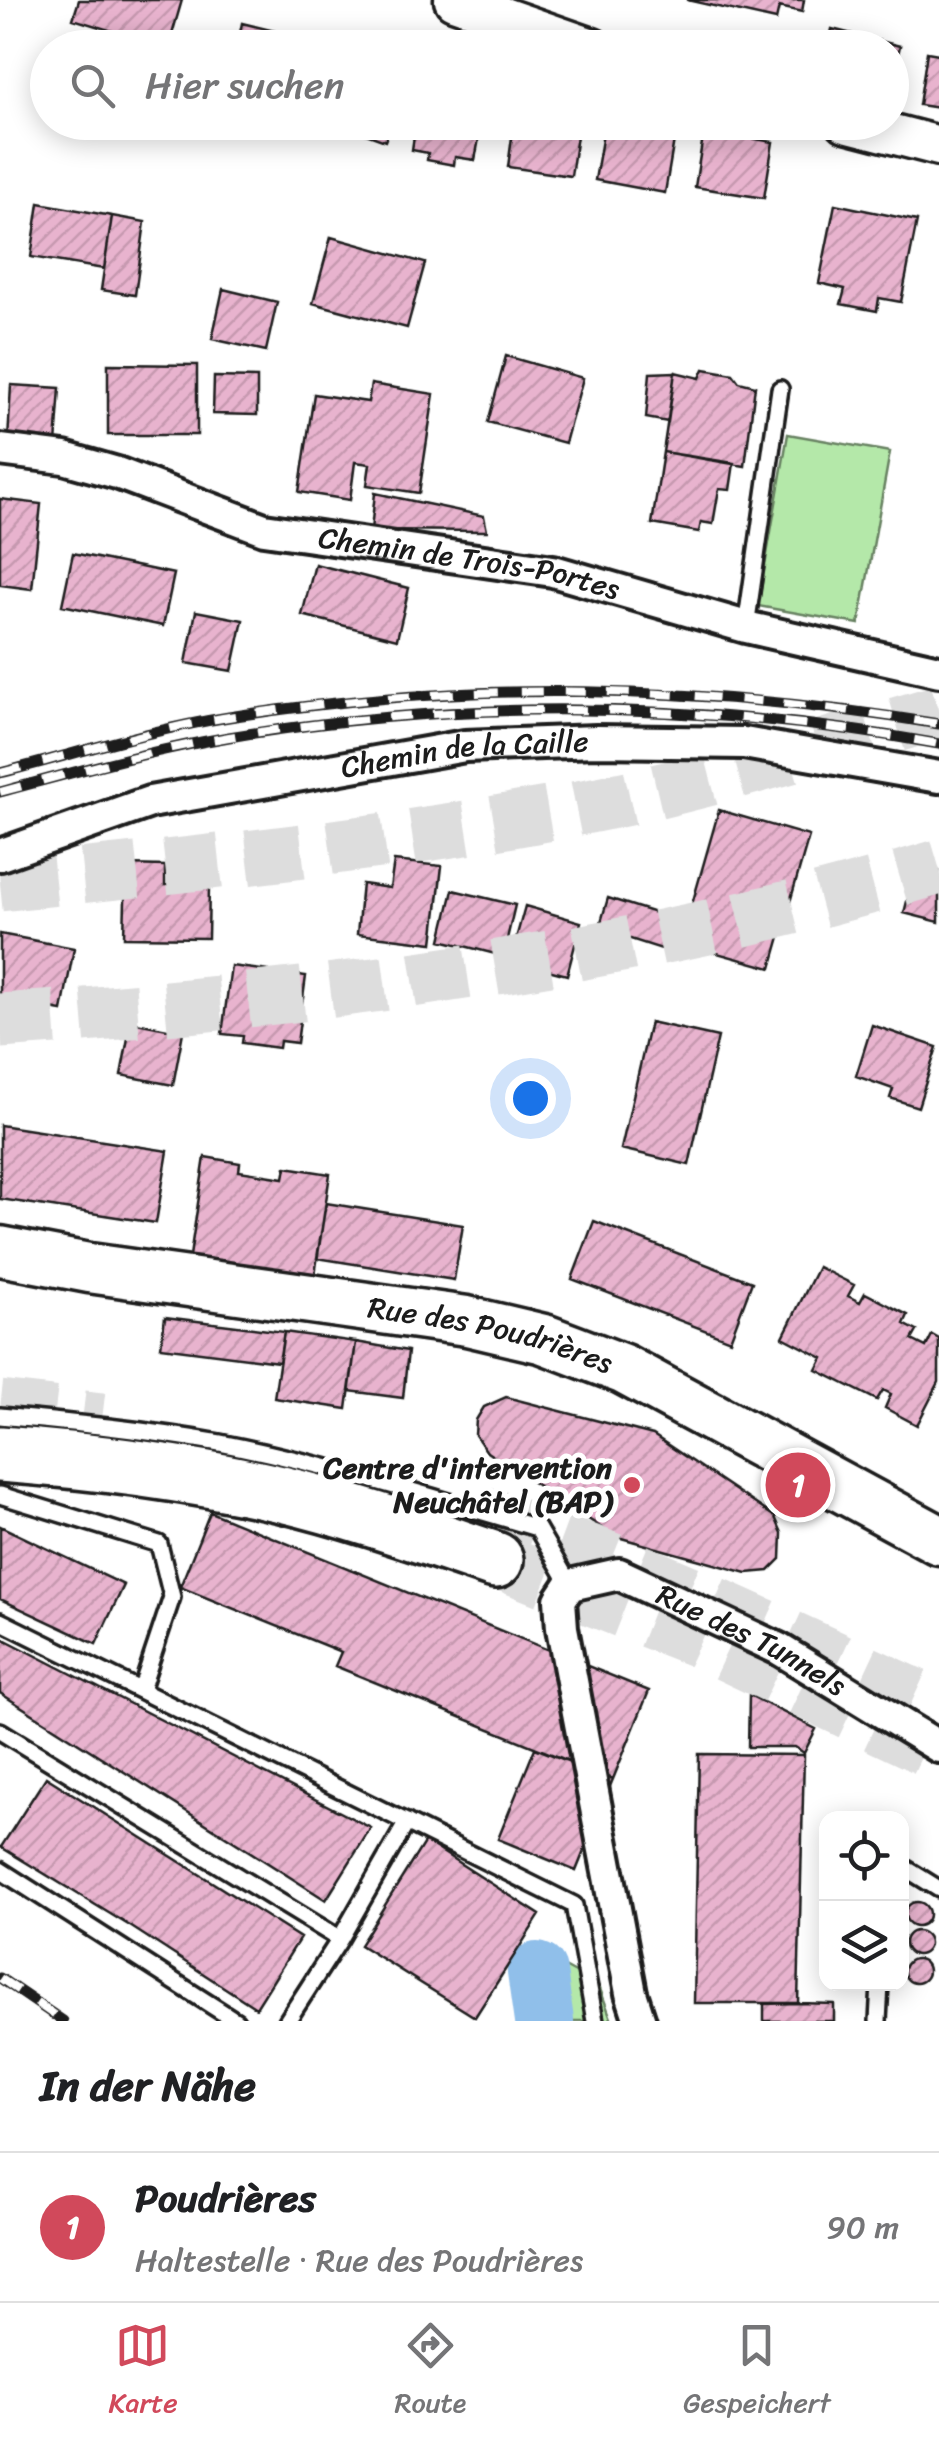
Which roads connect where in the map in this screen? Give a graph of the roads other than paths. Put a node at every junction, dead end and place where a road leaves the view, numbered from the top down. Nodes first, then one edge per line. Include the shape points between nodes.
1 (454, 0) edge
2 (540, 30) edge
3 (909, 138) edge
4 (939, 146) edge
5 (780, 389) dead end
6 (0, 450) edge
7 (746, 627) junction
8 (939, 671) edge
9 (939, 777) edge
10 (0, 855) edge
11 (0, 1252) edge
12 (0, 1416) edge
13 (0, 1454) edge
14 (0, 1495) edge
15 (939, 1540) edge
16 (495, 1560) tunnel mouth
17 (565, 1592) junction
18 (0, 1621) edge
19 (141, 1690) junction
20 (0, 1731) edge
21 (939, 1747) edge
22 (407, 1822) junction
23 (0, 1870) edge
24 (909, 1870) edge
25 (939, 1889) edge
26 (340, 1940) junction
27 (880, 1991) edge
28 (236, 2021) edge
29 (287, 2021) edge
30 (595, 2021) edge
31 (640, 2021) edge
32 (878, 2021) edge

1 - 2 street
3 - 4 street
5 - 7 lane
6 - 7 street, Chemin de Trois-Portes via 117,473 264,529 554,571
7 - 8 street, Chemin de Trois-Portes
9 - 10 street, Chemin de la Caille via 744,743 466,746 150,802
11 - 15 main road, Rue des Poudrières via 467,1321 544,1339 623,1369
12 - 17 lane via 222,1444 520,1522 537,1528
13 - 16 highway via 193,1476 283,1495
14 - 19 lane via 159,1544 172,1597
17 - 21 street, Rue des Tunnels via 620,1574 778,1650
17 - 31 street via 566,1647
18 - 19 lane
19 - 22 lane
20 - 26 lane
22 - 26 lane
22 - 30 lane via 574,1905
23 - 28 lane
24 - 25 lane
26 - 29 lane
27 - 32 lane

